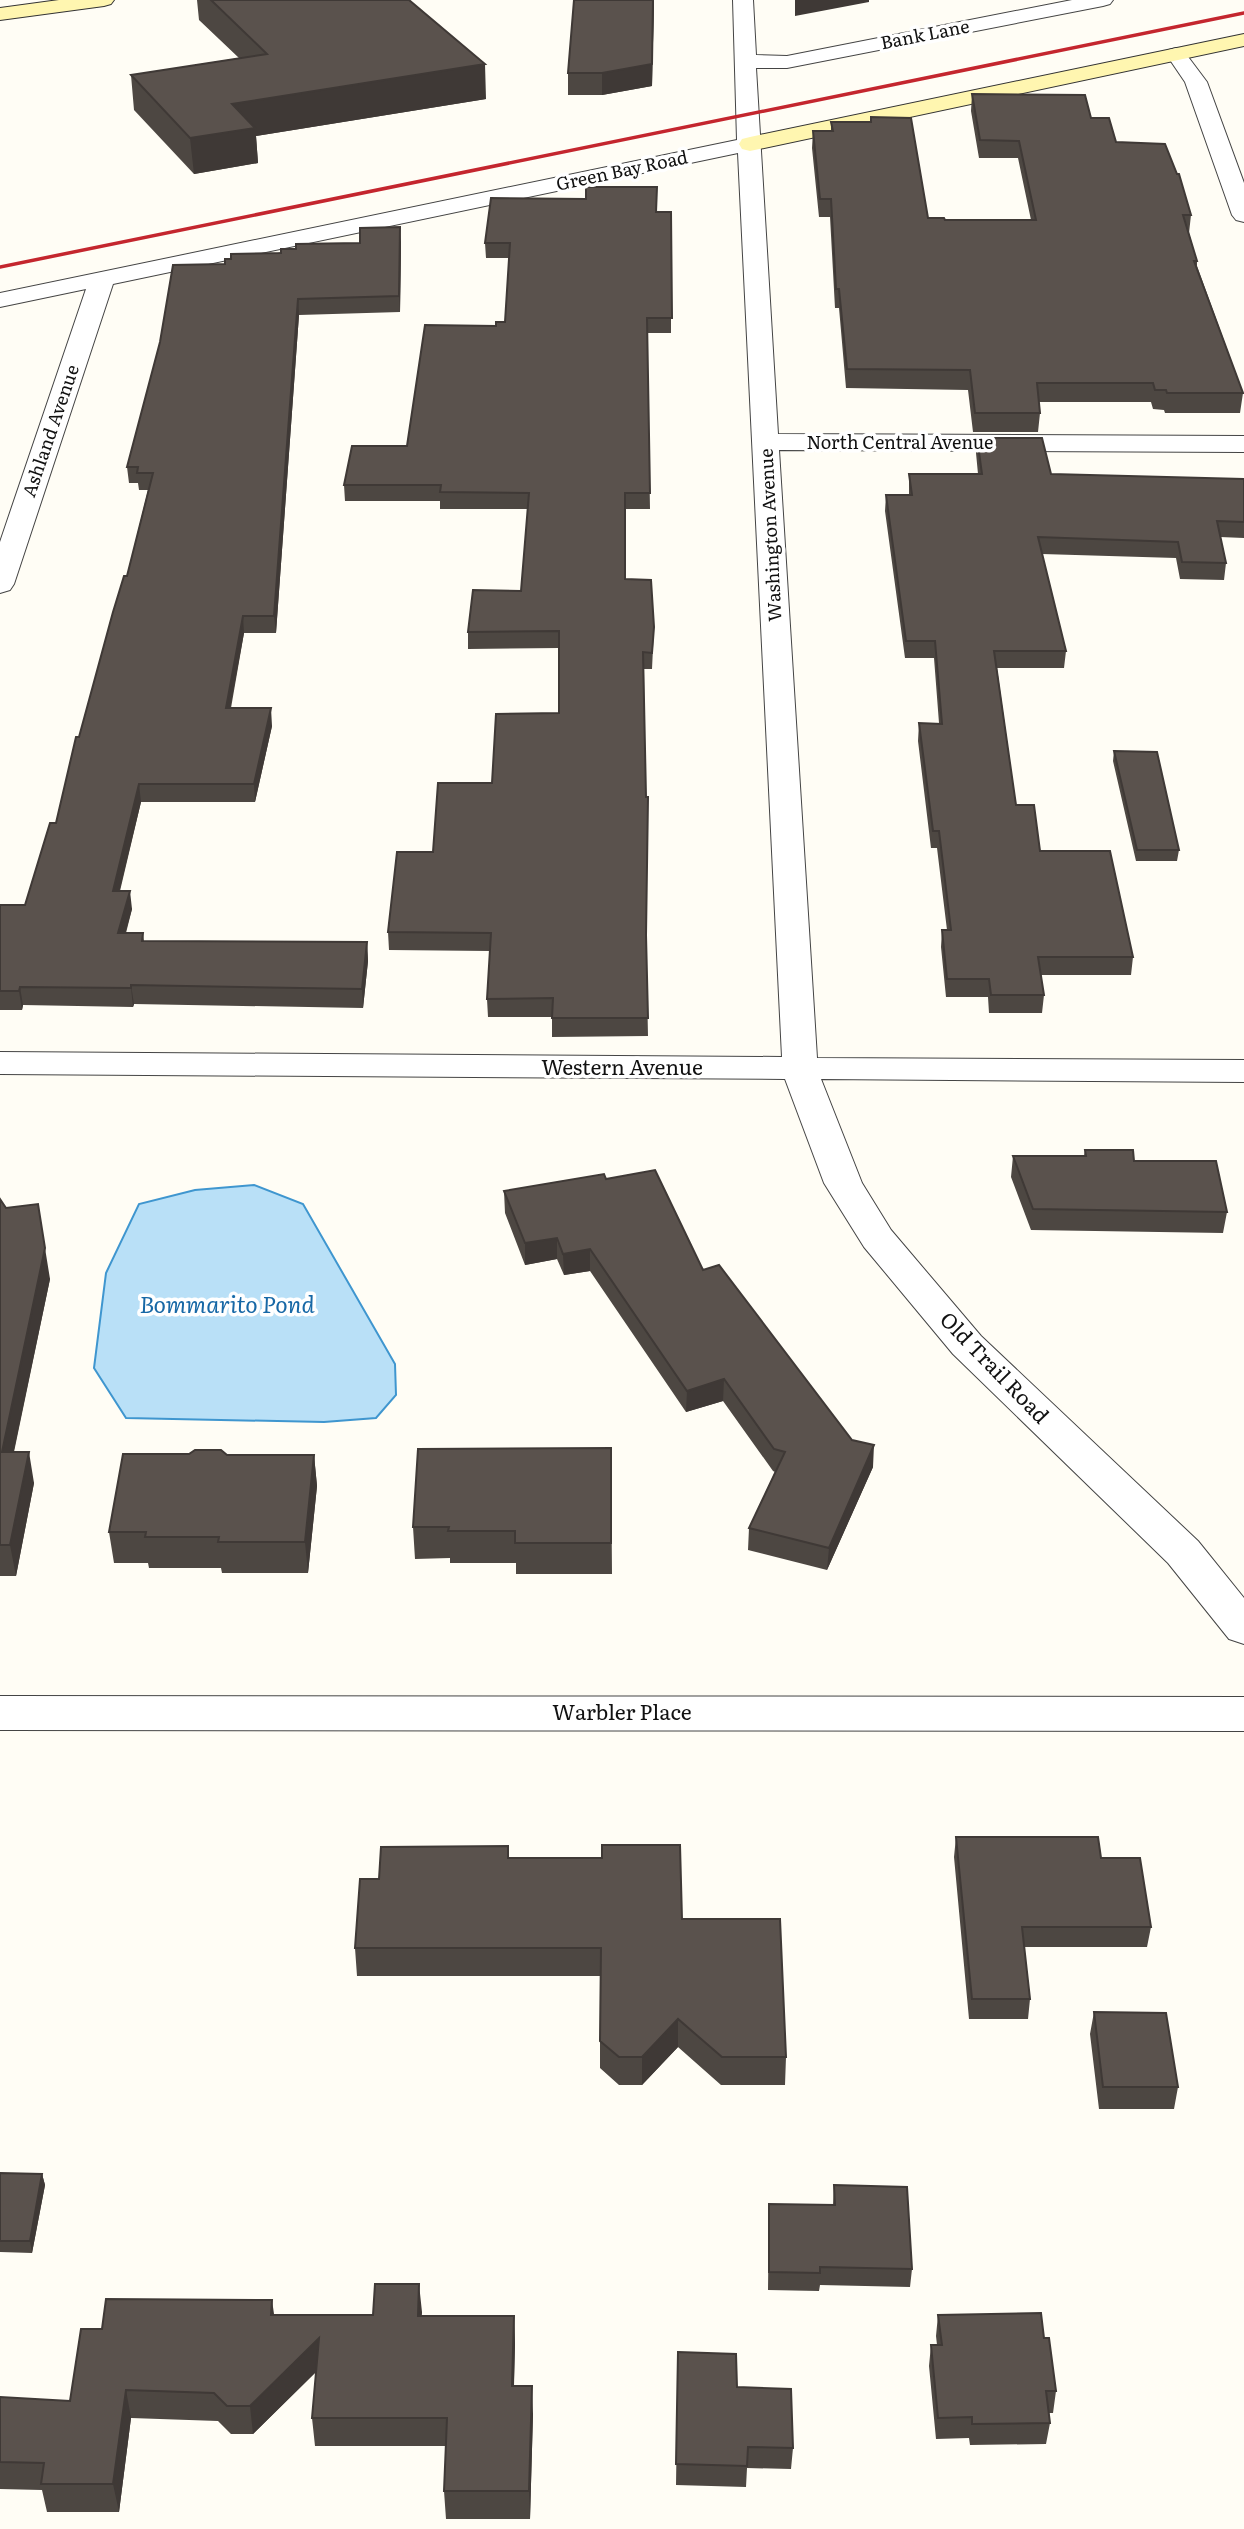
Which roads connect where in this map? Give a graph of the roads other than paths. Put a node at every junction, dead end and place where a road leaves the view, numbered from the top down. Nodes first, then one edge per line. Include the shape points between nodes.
1 (104, 0) edge
2 (743, 0) edge
3 (1103, 0) edge
4 (0, 14) edge
5 (1244, 40) edge
6 (1176, 54) junction
7 (746, 61) junction
8 (750, 144) junction
9 (1244, 215) edge
10 (102, 279) junction
11 (0, 300) edge
12 (766, 442) junction
13 (1244, 444) edge
14 (0, 584) edge
15 (0, 1063) edge
16 (800, 1070) junction
17 (1244, 1071) edge
18 (1244, 1628) edge
19 (0, 1713) edge
20 (1244, 1714) edge

1 - 4 street
2 - 7 street, Washington Avenue
3 - 7 street, Bank Lane via 787,62
5 - 6 street, Green Bay Road
6 - 8 street, Green Bay Road
6 - 9 street via 1196,82
7 - 8 street, Washington Avenue
8 - 10 street, Green Bay Road
8 - 12 street, Washington Avenue
10 - 11 street, Green Bay Road
10 - 14 street, Ashland Avenue
12 - 13 street, North Central Avenue
12 - 16 street, Washington Avenue
15 - 16 street, Western Avenue
16 - 17 street, Western Avenue
16 - 18 street, Old Trail Road via 843,1183 877,1238 967,1345 1183,1552
19 - 20 street, Warbler Place

